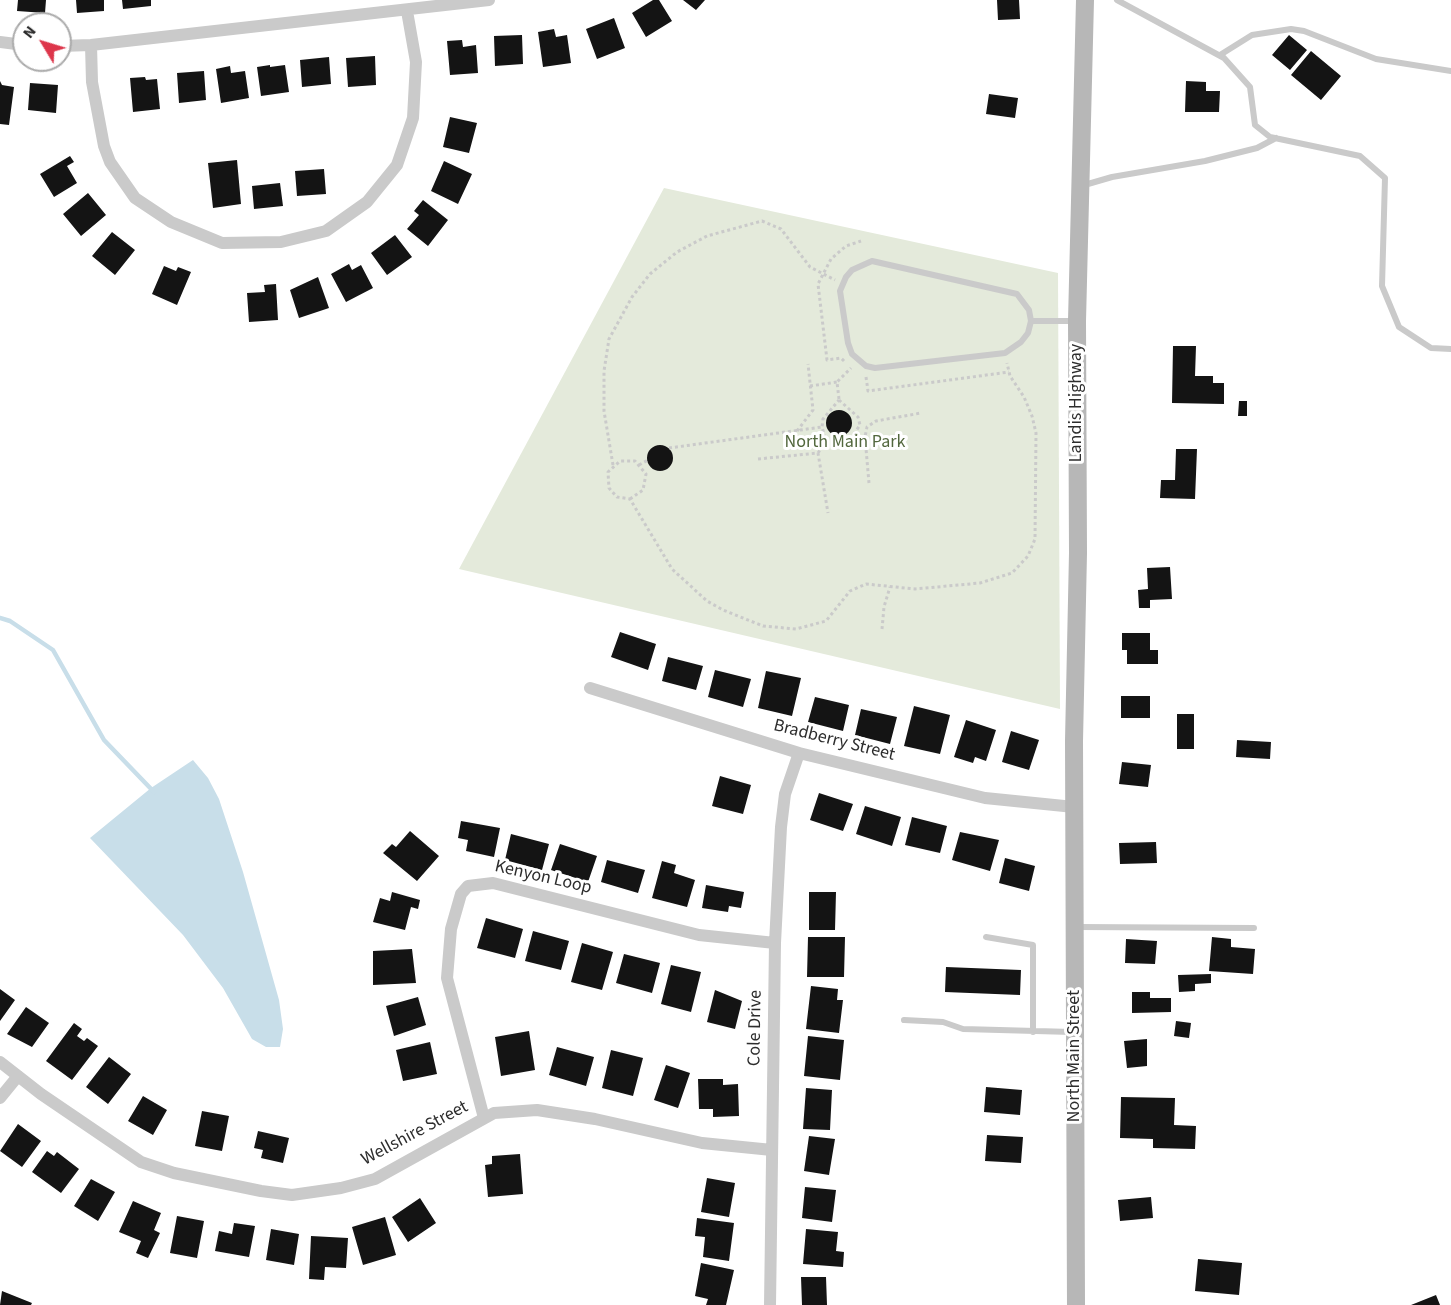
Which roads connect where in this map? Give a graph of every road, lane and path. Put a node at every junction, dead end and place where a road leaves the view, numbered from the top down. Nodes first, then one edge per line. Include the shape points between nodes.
1 (489, 0) edge
2 (1085, 0) edge
3 (1117, 0) edge
4 (407, 11) junction
5 (91, 45) junction
6 (72, 46) edge
7 (1220, 55) junction
8 (1451, 70) edge
9 (1276, 138) junction
10 (1081, 186) junction
11 (861, 241) dead end
12 (822, 274) junction
13 (842, 284) junction
14 (1031, 321) junction
15 (1077, 321) junction
16 (1451, 349) edge
17 (1005, 352) junction
18 (808, 364) dead end
19 (851, 368) junction
20 (1009, 372) junction
21 (837, 382) junction
22 (810, 386) junction
23 (839, 400) junction
24 (921, 413) dead end
25 (860, 425) junction
26 (822, 427) junction
27 (867, 427) junction
28 (796, 431) junction
29 (826, 441) junction
30 (669, 448) dead end
31 (818, 453) junction
32 (758, 459) dead end
33 (648, 460) dead end
34 (613, 465) junction
35 (639, 465) junction
36 (869, 483) dead end
37 (630, 499) junction
38 (828, 513) dead end
39 (890, 586) junction
40 (882, 629) dead end
41 (590, 688) dead end
42 (799, 753) junction
43 (1074, 807) junction
44 (1074, 927) junction
45 (1254, 928) dead end
46 (986, 937) dead end
47 (776, 943) junction
48 (904, 1020) dead end
49 (1033, 1032) junction
50 (1075, 1032) junction
51 (0, 1062) edge
52 (18, 1076) junction
53 (0, 1098) edge
54 (484, 1118) junction
55 (771, 1150) junction
56 (770, 1305) edge
57 (1076, 1305) edge

1 - 4 street
2 - 10 main road, Landis Highway
3 - 7 lane
4 - 5 street
4 - 5 street via 416,62 414,107 397,165 367,202 326,231 281,242 222,243 171,222 135,198 110,162 104,146 92,82
5 - 6 street
7 - 8 lane via 1252,35 1291,29 1376,59
7 - 9 lane via 1250,87 1255,125
9 - 10 lane via 1257,148 1205,161
9 - 16 lane via 1360,156 1385,178 1382,286 1399,327 1431,348
10 - 15 main road, Landis Highway
11 - 12 path via 838,252
12 - 13 path
12 - 19 path via 818,293 827,360 841,358
12 - 34 path via 799,255 781,229 762,221 707,236 677,252 650,274 609,339 603,371 604,411
13 - 14 lane via 852,270 872,261 1017,294 1029,310
13 - 17 lane via 848,343 852,354 866,366
14 - 15 lane
14 - 17 lane via 1021,342
15 - 43 main road, Landis Highway
17 - 20 path
18 - 22 path
19 - 20 path via 866,378 868,391
19 - 21 path
20 - 39 path via 1024,397 1036,433 1035,539 1028,556 1018,570 980,583 915,589
21 - 22 path
21 - 23 path
22 - 28 path via 813,410
23 - 25 path via 858,417
23 - 26 path via 823,419
24 - 27 path via 876,421
25 - 27 path
25 - 29 path via 851,438
26 - 28 path
26 - 29 path
27 - 36 path
28 - 30 path
29 - 31 path
31 - 32 path
31 - 38 path
33 - 35 path
34 - 35 path via 628,459
34 - 37 path via 608,472 609,488 617,497
35 - 37 path via 646,474 646,482 643,490
37 - 39 path via 672,569 688,586 723,610 763,626 812,627 826,621 850,591 866,584
39 - 40 path
41 - 42 street, Bradberry Street
42 - 43 street, Bradberry Street via 985,798
42 - 47 street, Cole Drive via 785,794 781,827
43 - 44 main road, North Main Street
44 - 45 lane
44 - 50 main road, North Main Street
46 - 49 lane via 1033,945
47 - 54 street, Kenyon Loop via 699,935 493,883 468,886 461,894 451,929 447,978
47 - 55 street, Cole Drive
48 - 49 lane via 943,1022 963,1029
49 - 50 lane
50 - 57 main road, North Main Street
51 - 52 street, Wellshire Street
52 - 53 street
52 - 54 street, Wellshire Street via 141,1162 215,1182 292,1195 375,1179
54 - 55 street, Wellshire Street via 494,1113 537,1110 702,1143
55 - 56 street, Cole Drive

